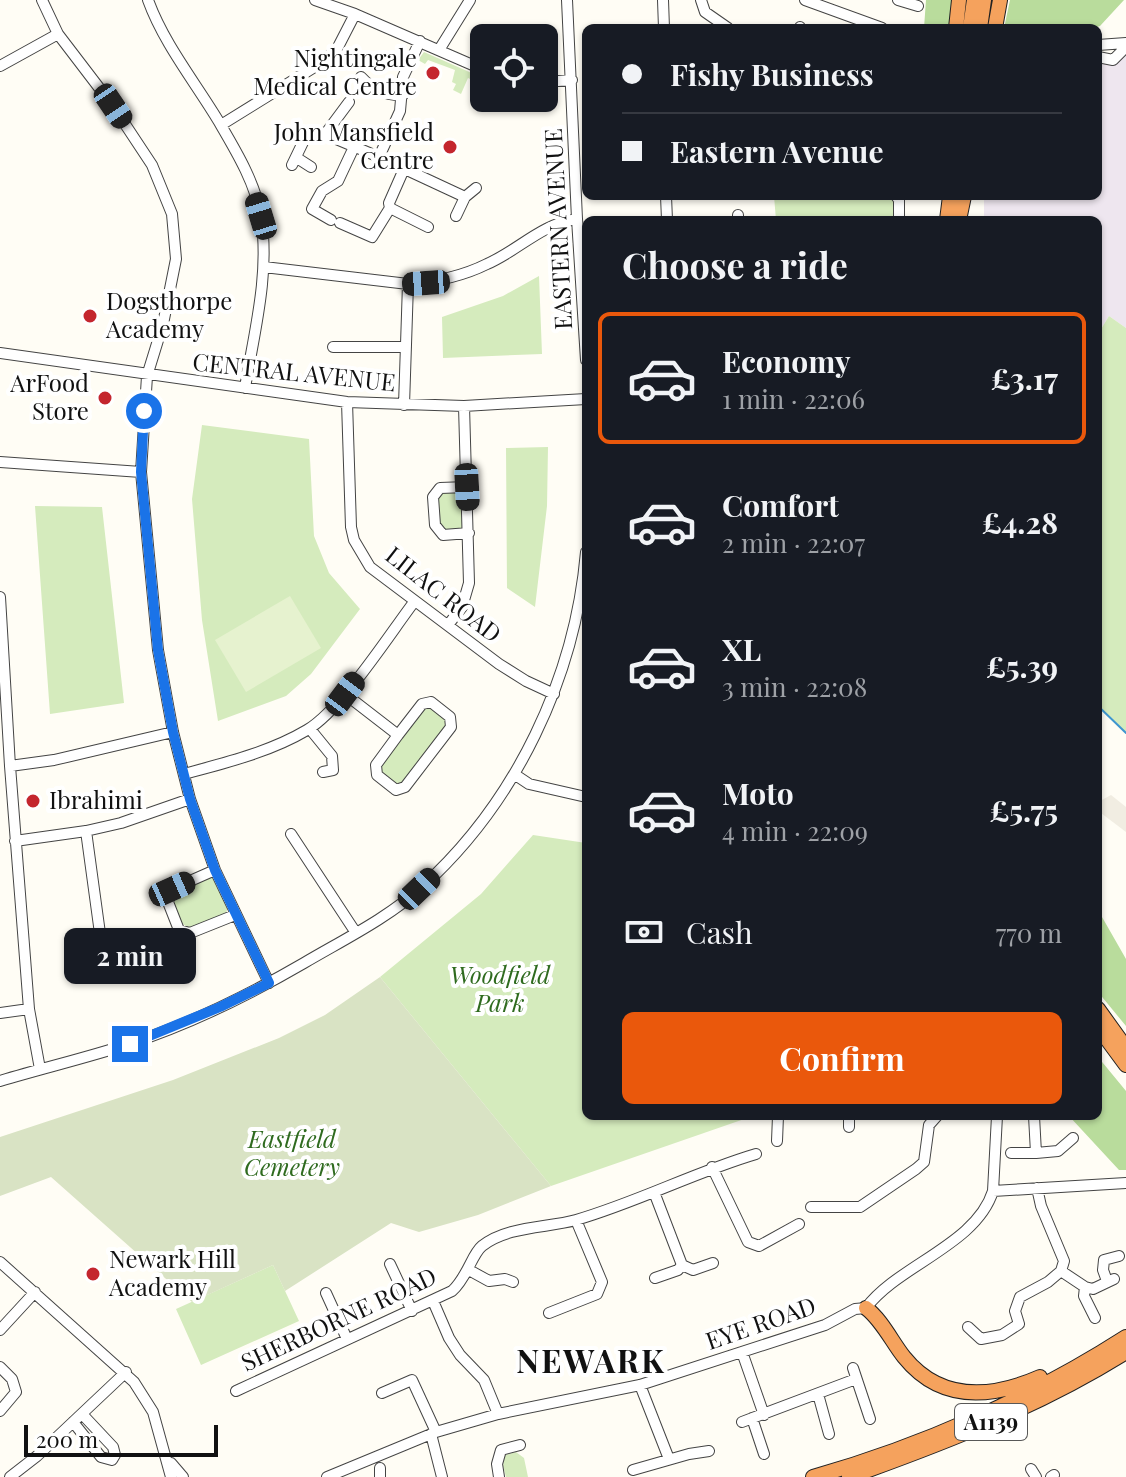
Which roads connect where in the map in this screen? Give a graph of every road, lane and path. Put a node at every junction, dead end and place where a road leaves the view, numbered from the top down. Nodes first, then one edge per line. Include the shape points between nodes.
1 (42, 0) edge
2 (148, 0) edge
3 (315, 0) edge
4 (470, 0) edge
5 (567, 0) edge
6 (663, 0) edge
7 (701, 0) edge
8 (898, 0) edge
9 (959, 0) edge
10 (974, 0) edge
11 (984, 0) edge
12 (1000, 0) edge
13 (810, 1) edge
14 (918, 6) dead end
15 (355, 14) junction
16 (664, 24) edge
17 (722, 24) edge
18 (871, 24) edge
19 (956, 24) edge
20 (971, 24) edge
21 (981, 24) edge
22 (996, 24) edge
23 (58, 34) junction
24 (420, 41) junction
25 (1102, 45) edge
26 (1126, 45) edge
27 (439, 50) junction
28 (1102, 58) edge
29 (470, 64) edge
30 (0, 66) edge
31 (361, 77) dead end
32 (572, 80) junction
33 (558, 81) edge
34 (403, 95) junction
35 (349, 102) dead end
36 (221, 125) junction
37 (326, 133) junction
38 (354, 147) junction
39 (379, 157) junction
40 (311, 167) dead end
41 (404, 169) junction
42 (476, 188) dead end
43 (465, 197) junction
44 (390, 208) junction
45 (456, 216) dead end
46 (577, 219) junction
47 (428, 227) dead end
48 (264, 267) junction
49 (408, 284) junction
50 (582, 297) edge
51 (333, 347) dead end
52 (406, 347) junction
53 (0, 353) edge
54 (147, 376) junction
55 (245, 388) junction
56 (582, 399) edge
57 (347, 402) junction
58 (404, 405) junction
59 (464, 406) junction
60 (0, 462) edge
61 (141, 472) junction
62 (467, 487) junction
63 (469, 533) junction
64 (582, 577) edge
65 (0, 597) edge
66 (414, 602) junction
67 (448, 625) junction
68 (2, 643) edge
69 (345, 694) junction
70 (554, 694) junction
71 (310, 729) junction
72 (173, 732) junction
73 (398, 735) junction
74 (10, 766) junction
75 (323, 772) dead end
76 (184, 774) junction
77 (514, 774) junction
78 (582, 796) edge
79 (190, 799) junction
80 (86, 831) junction
81 (291, 834) dead end
82 (15, 841) junction
83 (215, 870) junction
84 (235, 915) junction
85 (356, 933) junction
86 (105, 970) dead end
87 (269, 983) junction
88 (29, 1009) junction
89 (0, 1013) edge
90 (1102, 1015) edge
91 (1102, 1033) edge
92 (1102, 1042) edge
93 (1126, 1048) edge
94 (1126, 1067) edge
95 (40, 1069) junction
96 (0, 1081) edge
97 (778, 1120) edge
98 (933, 1120) edge
99 (997, 1120) edge
100 (1034, 1120) edge
101 (1073, 1138) dead end
102 (777, 1141) dead end
103 (1011, 1153) dead end
104 (1036, 1153) junction
105 (756, 1154) dead end
106 (712, 1167) junction
107 (1126, 1183) edge
108 (1037, 1188) junction
109 (993, 1191) junction
110 (654, 1192) junction
111 (811, 1207) dead end
112 (576, 1220) junction
113 (799, 1224) dead end
114 (1119, 1256) dead end
115 (0, 1262) edge
116 (713, 1263) dead end
117 (390, 1264) dead end
118 (682, 1265) junction
119 (469, 1270) junction
120 (1061, 1271) junction
121 (655, 1278) dead end
122 (513, 1282) dead end
123 (1085, 1287) junction
124 (35, 1292) junction
125 (326, 1293) dead end
126 (433, 1301) junction
127 (866, 1308) junction
128 (412, 1311) junction
129 (549, 1313) dead end
130 (1095, 1318) dead end
131 (1, 1326) edge
132 (968, 1333) dead end
133 (1126, 1337) edge
134 (347, 1339) junction
135 (742, 1352) junction
136 (1126, 1352) edge
137 (1095, 1356) junction
138 (0, 1367) edge
139 (126, 1372) junction
140 (640, 1385) junction
141 (236, 1391) dead end
142 (382, 1393) dead end
143 (818, 1394) junction
144 (0, 1411) edge
145 (82, 1414) junction
146 (498, 1414) junction
147 (764, 1415) junction
148 (870, 1419) dead end
149 (73, 1422) junction
150 (434, 1433) junction
151 (829, 1434) dead end
152 (520, 1445) dead end
153 (709, 1451) dead end
154 (764, 1454) dead end
155 (167, 1458) junction
156 (669, 1459) junction
157 (633, 1470) dead end
158 (10, 1477) edge
159 (171, 1477) edge
160 (183, 1477) edge
161 (327, 1477) edge
162 (442, 1477) edge
163 (499, 1477) edge
164 (813, 1477) edge
165 (849, 1477) edge

1 - 23 street
2 - 36 street via 155,20
3 - 15 street
4 - 27 street
5 - 32 street, EASTERN AVENUE
6 - 16 street
7 - 17 street via 705,12
8 - 14 street
9 - 19 highway
10 - 20 highway
11 - 21 highway
12 - 22 highway
13 - 18 street
15 - 24 street
15 - 36 street via 337,49 321,63
23 - 30 street
23 - 54 street via 152,165 172,214 176,259
24 - 27 street
24 - 34 street
25 - 26 street
26 - 28 street via 1113,60
27 - 29 street
31 - 34 street via 388,95
32 - 33 street
32 - 46 street, EASTERN AVENUE
34 - 39 street
35 - 37 street
36 - 48 street via 250,179 261,216
37 - 38 street
37 - 40 street via 306,136 294,162
38 - 39 street
38 - 44 street via 338,181 322,191 312,209 372,237
39 - 41 street
41 - 43 street
41 - 44 street
42 - 43 street
43 - 45 street
44 - 47 street
46 - 49 street via 558,222 488,264
46 - 50 street, EASTERN AVENUE
48 - 49 street
48 - 55 street
49 - 52 street
51 - 52 street
52 - 58 street
53 - 54 street, CENTRAL AVENUE
54 - 55 street, CENTRAL AVENUE
54 - 61 street
55 - 57 street, CENTRAL AVENUE
56 - 59 street, CENTRAL AVENUE
57 - 58 street, CENTRAL AVENUE
57 - 66 street, LILAC ROAD via 354,540 370,567
58 - 59 street, CENTRAL AVENUE
59 - 62 street
60 - 61 street
61 - 72 street via 158,650
62 - 63 street
62 - 63 street via 440,488 433,497 435,525 443,535
63 - 67 street via 468,589
64 - 70 street via 573,633
65 - 68 street
66 - 67 street, LILAC ROAD
66 - 69 street
67 - 70 street, LILAC ROAD via 499,664
68 - 74 street
69 - 71 street
69 - 73 street
70 - 77 street
71 - 75 street via 332,756 333,770
71 - 76 street
72 - 74 street
72 - 76 street
73 - 73 street via 422,704 431,702 450,717 451,727 405,787 396,790 377,775 376,765
74 - 82 street
76 - 79 street
77 - 78 street via 529,784
77 - 85 street via 467,842 419,889
79 - 80 street
79 - 83 street
80 - 82 street
80 - 86 street
81 - 85 street
82 - 88 street
83 - 84 street
83 - 84 street via 172,889 168,902 179,930 190,933
84 - 87 street
85 - 87 street
87 - 95 street via 130,1044
88 - 89 street
88 - 95 street
90 - 93 highway
91 - 94 highway
92 - 94 highway
95 - 96 street
97 - 102 street
98 - 111 street via 924,1162 916,1169 860,1207
99 - 109 street
100 - 104 street
101 - 104 street via 1058,1151
103 - 104 street
105 - 106 street, SHERBORNE ROAD
106 - 110 street, SHERBORNE ROAD
106 - 113 street via 753,1246
107 - 108 street
108 - 109 street
108 - 120 street via 1064,1261
109 - 127 street, EYE ROAD via 971,1223
110 - 112 street, SHERBORNE ROAD
110 - 118 street
112 - 119 street, SHERBORNE ROAD via 492,1239 478,1248
112 - 129 street via 602,1282 597,1294
114 - 123 street via 1104,1260 1110,1280 1093,1289
115 - 124 street
116 - 118 street via 693,1270
117 - 128 street
118 - 121 street
119 - 122 street via 489,1281
119 - 126 street, SHERBORNE ROAD via 452,1291
120 - 123 street
120 - 132 street via 1020,1297 1015,1311 1021,1328 981,1339
123 - 130 street
124 - 131 street
124 - 139 street
125 - 134 street
126 - 128 street, SHERBORNE ROAD
126 - 146 street via 449,1338 484,1380
127 - 135 street, EYE ROAD
127 - 137 highway via 918,1372 969,1393 994,1393
128 - 134 street, SHERBORNE ROAD
133 - 137 highway, A1139
134 - 141 street, SHERBORNE ROAD
135 - 140 street, EYE ROAD
135 - 147 street
136 - 165 highway, A1139 via 963,1435
137 - 164 highway, A1139 via 946,1430
138 - 144 street via 16,1392
139 - 145 street
139 - 155 street via 153,1412
140 - 146 street, EYE ROAD
140 - 156 street
142 - 150 street via 412,1380
143 - 147 street
143 - 148 street via 855,1373
143 - 151 street
145 - 149 street
145 - 149 street via 113,1447 112,1460 101,1457
146 - 150 street, EYE ROAD
147 - 154 street via 747,1420
149 - 158 street
150 - 161 street, EYE ROAD
150 - 162 street
152 - 163 street via 497,1446
153 - 156 street
155 - 159 street
155 - 160 street
156 - 157 street

